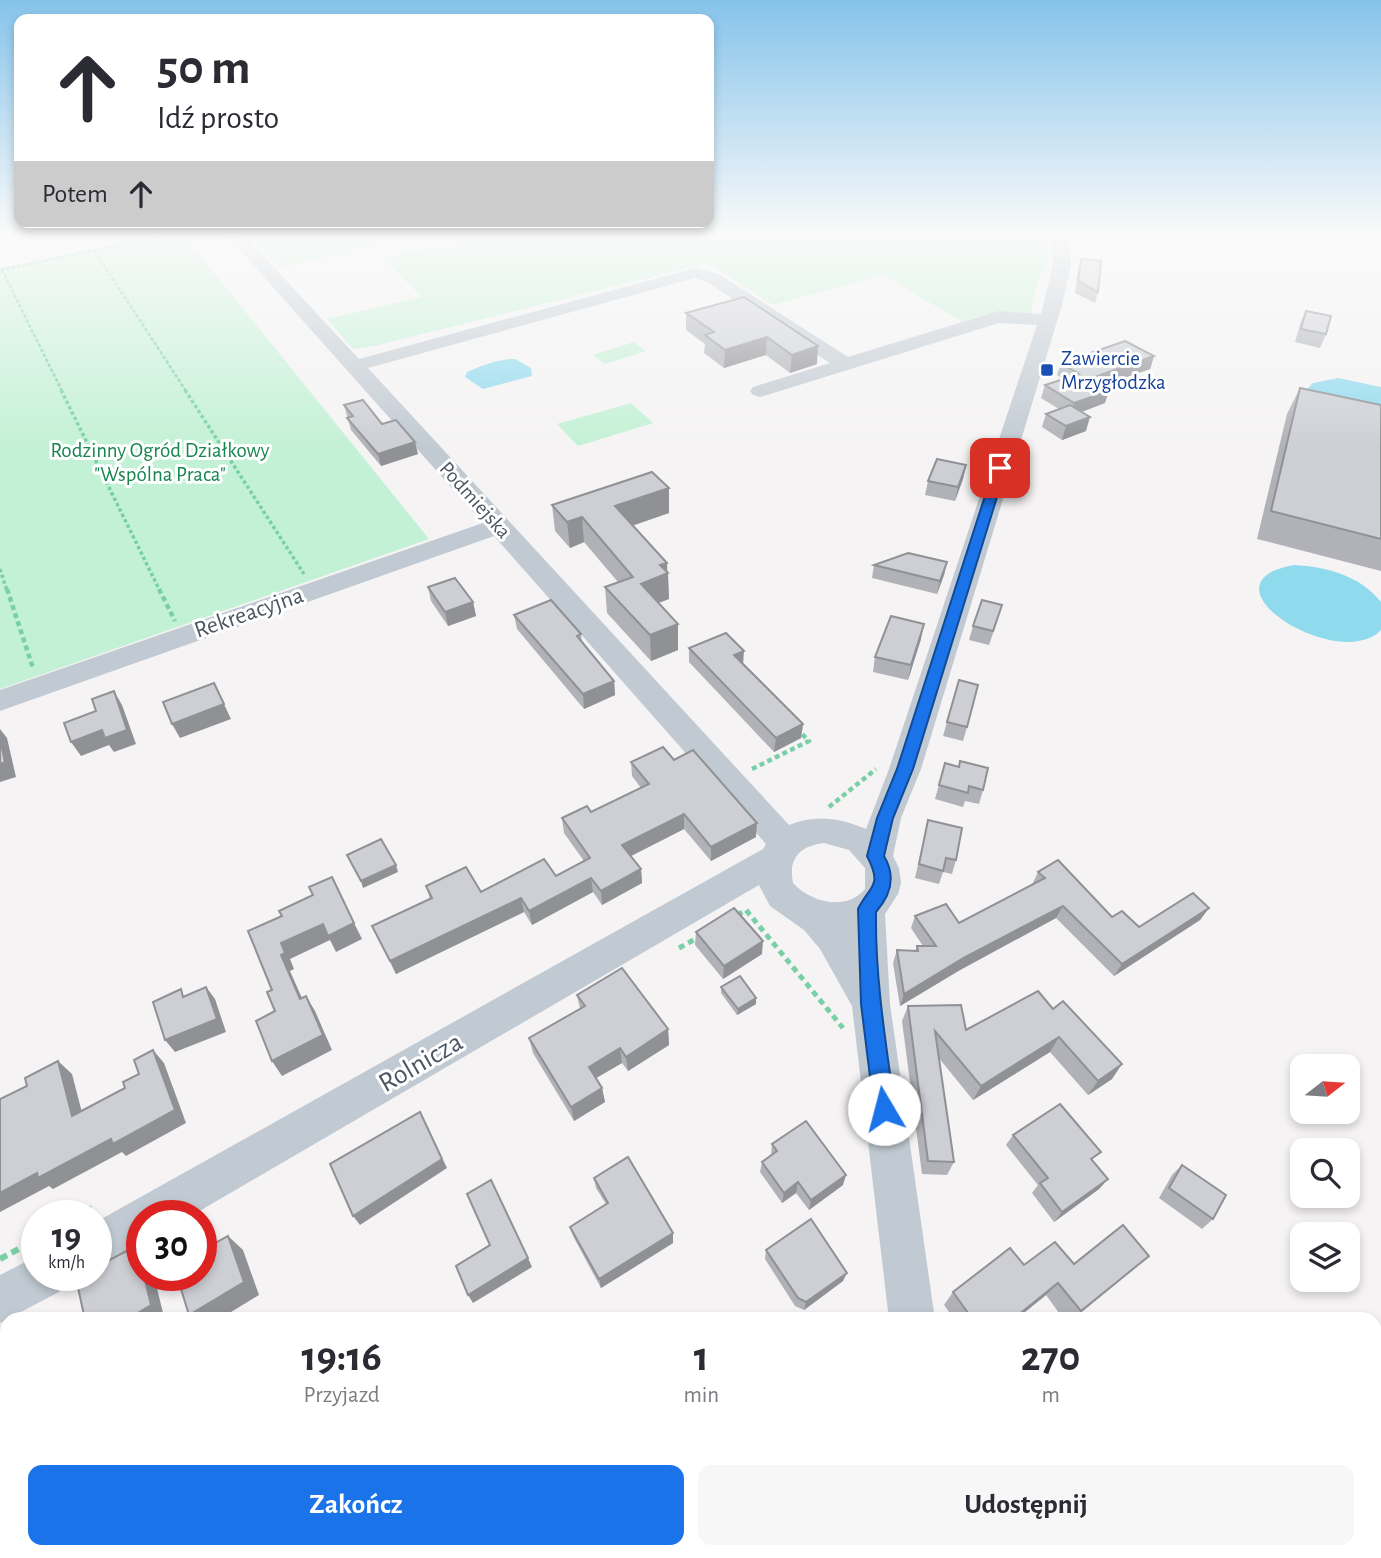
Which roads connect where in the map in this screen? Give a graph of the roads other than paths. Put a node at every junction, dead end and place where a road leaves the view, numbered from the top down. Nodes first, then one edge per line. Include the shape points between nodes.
1 (298, 305) edge
2 (579, 305) edge
3 (754, 305) edge
4 (1052, 305) edge
5 (1048, 320) junction
6 (845, 364) junction
7 (354, 366) junction
8 (760, 391) dead end
9 (498, 526) junction
10 (0, 701) edge
11 (732, 770) junction
12 (899, 778) junction
13 (832, 831) junction
14 (780, 852) junction
15 (876, 856) junction
16 (783, 894) junction
17 (691, 909) junction
18 (867, 909) junction
19 (814, 916) junction
20 (860, 1020) junction
21 (178, 1200) edge
22 (21, 1288) edge
23 (0, 1300) edge
24 (911, 1312) edge

1 - 7 street, Podmiejska
2 - 7 street
3 - 6 street
4 - 5 street
5 - 6 street via 998,317
5 - 12 street
6 - 8 street
7 - 9 street, Podmiejska
9 - 10 street, Rekreacyjna
9 - 11 street, Podmiejska
11 - 13 street, Podmiejska via 808,822
11 - 14 street, Podmiejska via 772,827
12 - 13 street via 864,814
12 - 15 street
13 - 14 street via 802,834
13 - 15 street via 860,841
14 - 16 street via 774,871
14 - 17 street, Rolnicza
15 - 18 street via 883,883
16 - 17 street, Rolnicza
16 - 19 street via 798,909
17 - 21 street, Rolnicza
18 - 19 street via 851,917
18 - 20 street
19 - 20 street via 843,953
20 - 24 street
22 - 23 street

